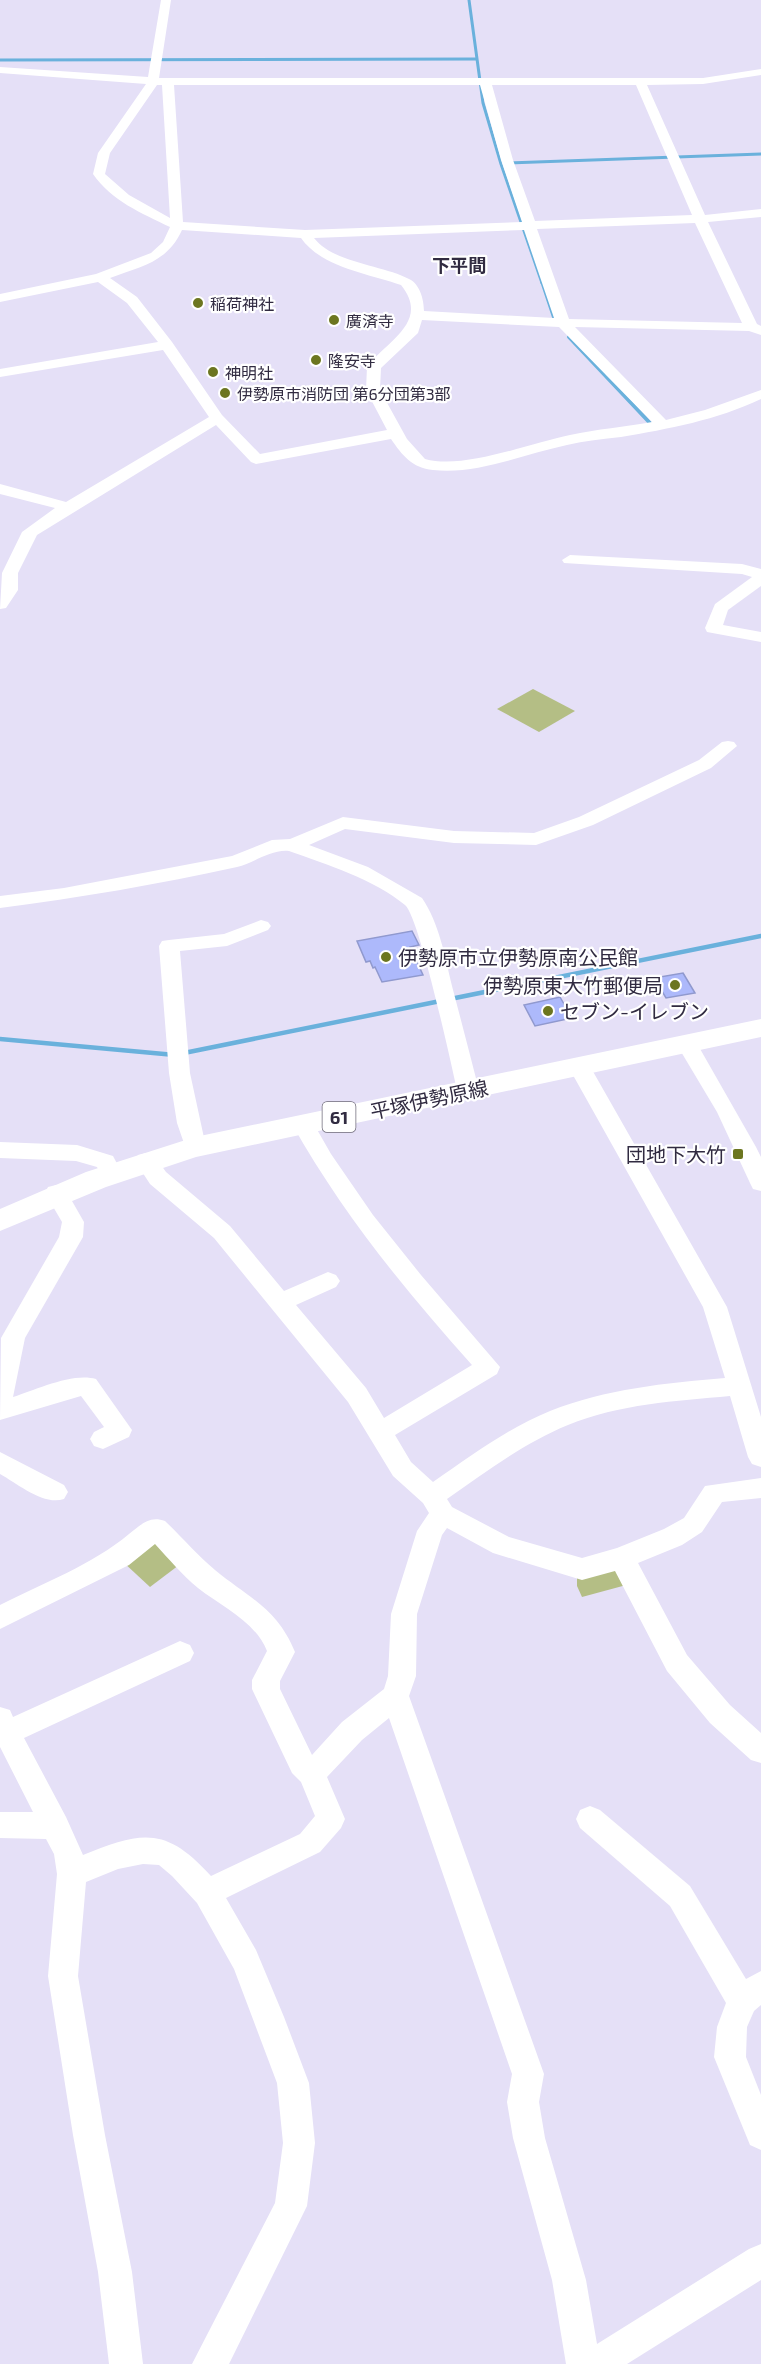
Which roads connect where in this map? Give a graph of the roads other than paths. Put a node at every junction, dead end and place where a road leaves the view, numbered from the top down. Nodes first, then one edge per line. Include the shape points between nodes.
1 (166, 2) edge
2 (0, 70) edge
3 (761, 72) edge
4 (640, 81) junction
5 (153, 82) junction
6 (168, 82) junction
7 (485, 82) junction
8 (761, 213) edge
9 (700, 219) junction
10 (177, 226) junction
11 (530, 226) junction
12 (305, 234) junction
13 (100, 277) junction
14 (0, 298) edge
15 (416, 315) junction
16 (563, 322) junction
17 (756, 329) edge
18 (167, 345) junction
19 (0, 373) edge
20 (761, 394) edge
21 (217, 418) junction
22 (662, 424) junction
23 (397, 432) junction
24 (0, 489) edge
25 (68, 507) junction
26 (570, 560) dead end
27 (761, 576) edge
28 (0, 604) edge
29 (761, 637) edge
30 (728, 746) dead end
31 (292, 845) junction
32 (0, 902) edge
33 (261, 926) dead end
34 (761, 1028) edge
35 (688, 1045) junction
36 (580, 1068) junction
37 (468, 1090) junction
38 (303, 1124) junction
39 (195, 1147) junction
40 (0, 1150) edge
41 (146, 1161) junction
42 (111, 1173) junction
43 (761, 1183) edge
44 (56, 1193) junction
45 (0, 1221) edge
46 (327, 1281) dead end
47 (281, 1302) junction
48 (741, 1386) junction
49 (0, 1398) edge
50 (0, 1410) edge
51 (117, 1432) dead end
52 (380, 1432) junction
53 (761, 1457) edge
54 (0, 1462) edge
55 (761, 1488) edge
56 (55, 1492) dead end
57 (438, 1505) junction
58 (622, 1558) junction
59 (0, 1618) edge
60 (180, 1653) dead end
61 (395, 1696) junction
62 (4, 1725) edge
63 (761, 1751) edge
64 (312, 1774) junction
65 (590, 1819) dead end
66 (0, 1825) edge
67 (56, 1826) junction
68 (72, 1874) junction
69 (207, 1893) junction
70 (752, 1993) edge
71 (761, 2134) edge
72 (761, 2261) edge
73 (126, 2364) edge
74 (209, 2364) edge
75 (583, 2364) edge
76 (596, 2364) edge

1 - 5 street
2 - 5 street
3 - 4 street via 716,80
4 - 7 street
4 - 9 street
5 - 6 street
5 - 10 street via 104,153 99,174 119,195
6 - 7 street
6 - 10 street
7 - 11 street
8 - 9 street
9 - 11 street
9 - 17 street
10 - 12 street
10 - 13 street via 169,244 156,256
11 - 12 street
11 - 16 street
12 - 15 street via 312,244 341,261 406,282 414,292
13 - 14 street
13 - 18 street via 132,300
15 - 16 street
15 - 23 street via 413,330 381,359 372,374 373,390
16 - 17 street
16 - 22 street
18 - 19 street
18 - 21 street
20 - 22 street via 732,406
21 - 23 street via 256,459
21 - 25 street
22 - 23 street via 560,441 492,460 446,465 420,462
24 - 25 street
25 - 28 street via 30,532 10,573 10,590
26 - 27 street via 742,569
27 - 29 street via 721,608 713,628
30 - 31 street via 694,769 586,821 536,839 454,837 343,823
31 - 32 street via 279,844 237,861 135,881
31 - 37 street via 361,871 415,902 435,957
33 - 39 street via 227,940 169,946 188,1126
34 - 35 main road, 平塚伊勢原線 / 61
35 - 36 main road, 平塚伊勢原線 / 61
35 - 43 street via 730,1114
36 - 37 main road, 平塚伊勢原線 / 61
36 - 48 street via 715,1307
37 - 38 main road, 平塚伊勢原線 / 61
38 - 39 main road, 平塚伊勢原線 / 61
38 - 52 street via 356,1209 405,1273 488,1367
39 - 41 main road, 平塚伊勢原線 / 61
40 - 42 street via 77,1153 105,1162
41 - 42 main road, 平塚伊勢原線 / 61
41 - 47 street via 158,1178 222,1232
42 - 44 main road, 平塚伊勢原線 / 61
44 - 45 main road, 平塚伊勢原線 / 61
44 - 49 street via 73,1222 71,1237 13,1338
46 - 47 street
47 - 52 street via 357,1395
48 - 53 street
48 - 57 street via 651,1395 578,1411 529,1432
50 - 51 street via 87,1386
52 - 57 street via 402,1469
54 - 56 street
55 - 58 street via 714,1493 693,1526
57 - 58 street via 502,1545 582,1569
57 - 61 street via 404,1614 402,1676
58 - 63 street via 677,1663 720,1714
59 - 64 street via 120,1557 156,1528 208,1580 245,1605 278,1640 281,1652 266,1680 267,1689 302,1764
60 - 62 street
61 - 64 street via 352,1731
61 - 75 street via 528,2074 524,2102 529,2138 569,2280
62 - 67 street
64 - 69 street via 332,1820 310,1843
65 - 70 street via 680,1896
66 - 67 street
67 - 68 street via 68,1852
68 - 69 street via 135,1850 166,1854
68 - 73 street via 63,1976 115,2271
69 - 74 street via 244,1960 269,2017 293,2083 299,2142 291,2206
70 - 71 street via 732,2027 730,2057
72 - 76 street

